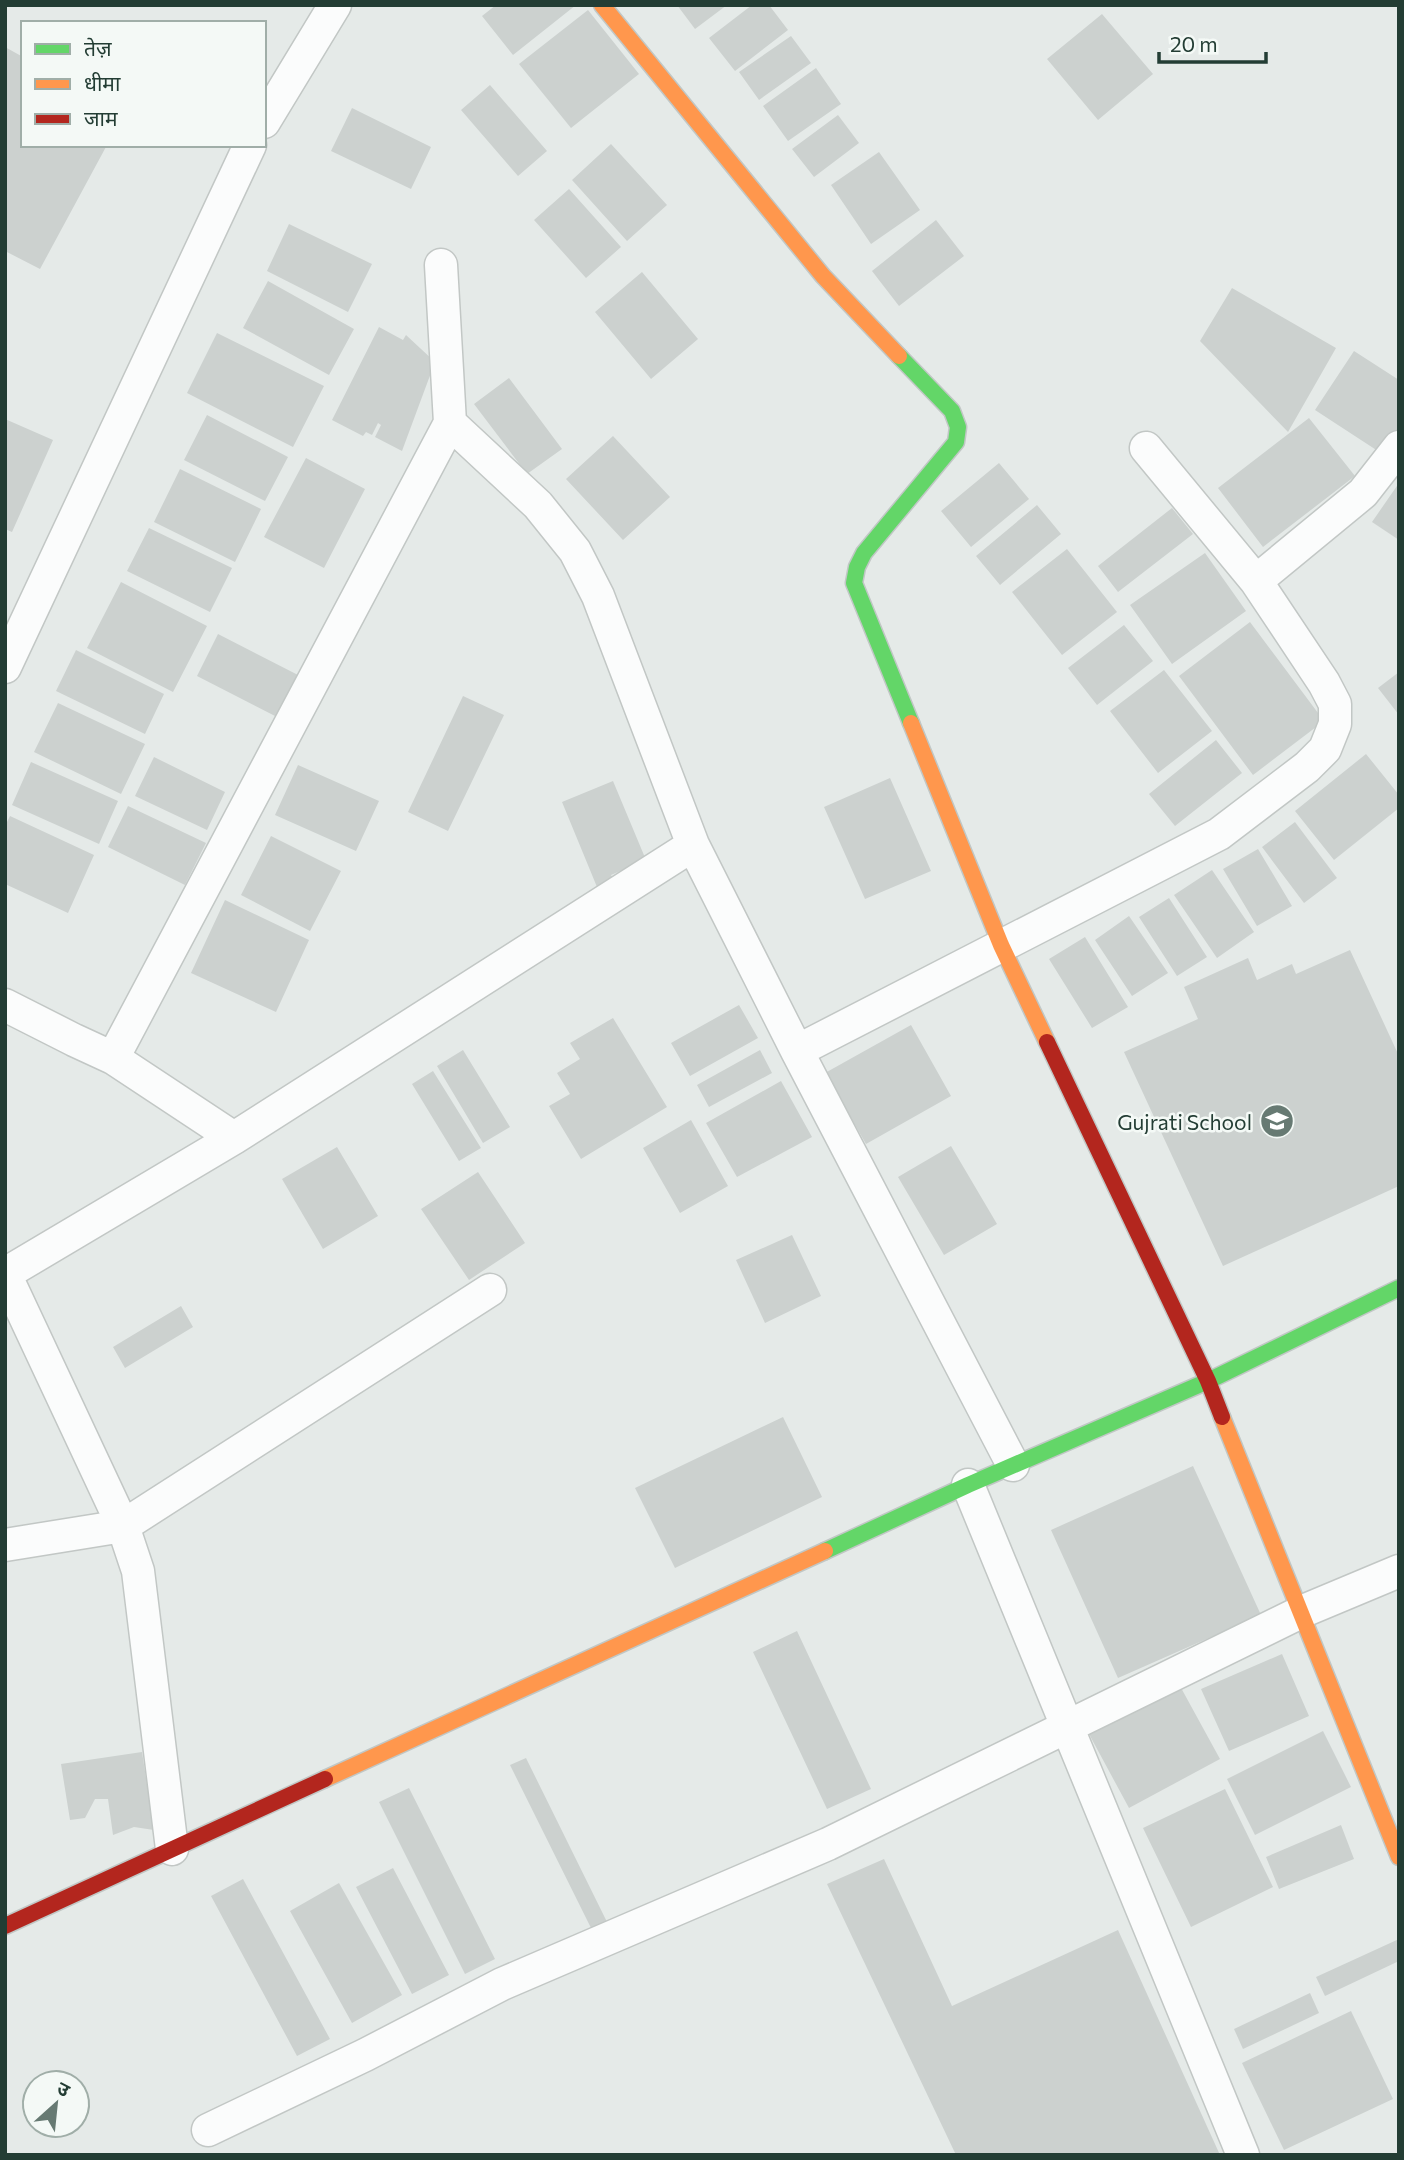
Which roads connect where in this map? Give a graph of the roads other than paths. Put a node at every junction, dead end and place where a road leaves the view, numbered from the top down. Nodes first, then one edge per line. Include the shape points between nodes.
1 (335, 5) edge
2 (602, 5) edge
3 (266, 119) edge
4 (249, 147) edge
5 (441, 265) dead end
6 (450, 423) junction
7 (1146, 447) dead end
8 (1399, 447) edge
9 (1256, 582) junction
10 (5, 667) edge
11 (693, 845) junction
12 (1001, 945) junction
13 (5, 1005) edge
14 (797, 1051) junction
15 (113, 1058) junction
16 (234, 1138) junction
17 (5, 1274) edge
18 (1399, 1288) edge
19 (490, 1290) dead end
20 (1208, 1381) junction
21 (1013, 1465) junction
22 (968, 1485) junction
23 (123, 1526) junction
24 (5, 1545) edge
25 (1399, 1571) edge
26 (1301, 1612) junction
27 (1067, 1727) junction
28 (172, 1849) junction
29 (1399, 1857) edge
30 (5, 1926) edge
31 (208, 2130) dead end
32 (1243, 2155) edge

1 - 3 street
2 - 12 street via 823,276 952,411 958,427 956,442 864,553 854,583
4 - 10 street
5 - 6 street
6 - 11 street via 538,505 575,551 598,596
6 - 15 street
7 - 9 street
8 - 9 street via 1363,493
9 - 12 street via 1335,704 1335,724 1325,749 1219,834
11 - 14 street
11 - 16 street
12 - 14 street
12 - 20 street
13 - 15 street
14 - 21 street
15 - 16 street
16 - 17 street
17 - 23 street
18 - 20 street
19 - 23 street
20 - 21 street
20 - 26 street
21 - 22 street
22 - 27 street
22 - 28 street
23 - 24 street
23 - 28 street via 138,1571
25 - 26 street
26 - 27 street
26 - 29 street
27 - 31 street via 828,1844 502,1984
27 - 32 street
28 - 30 street

